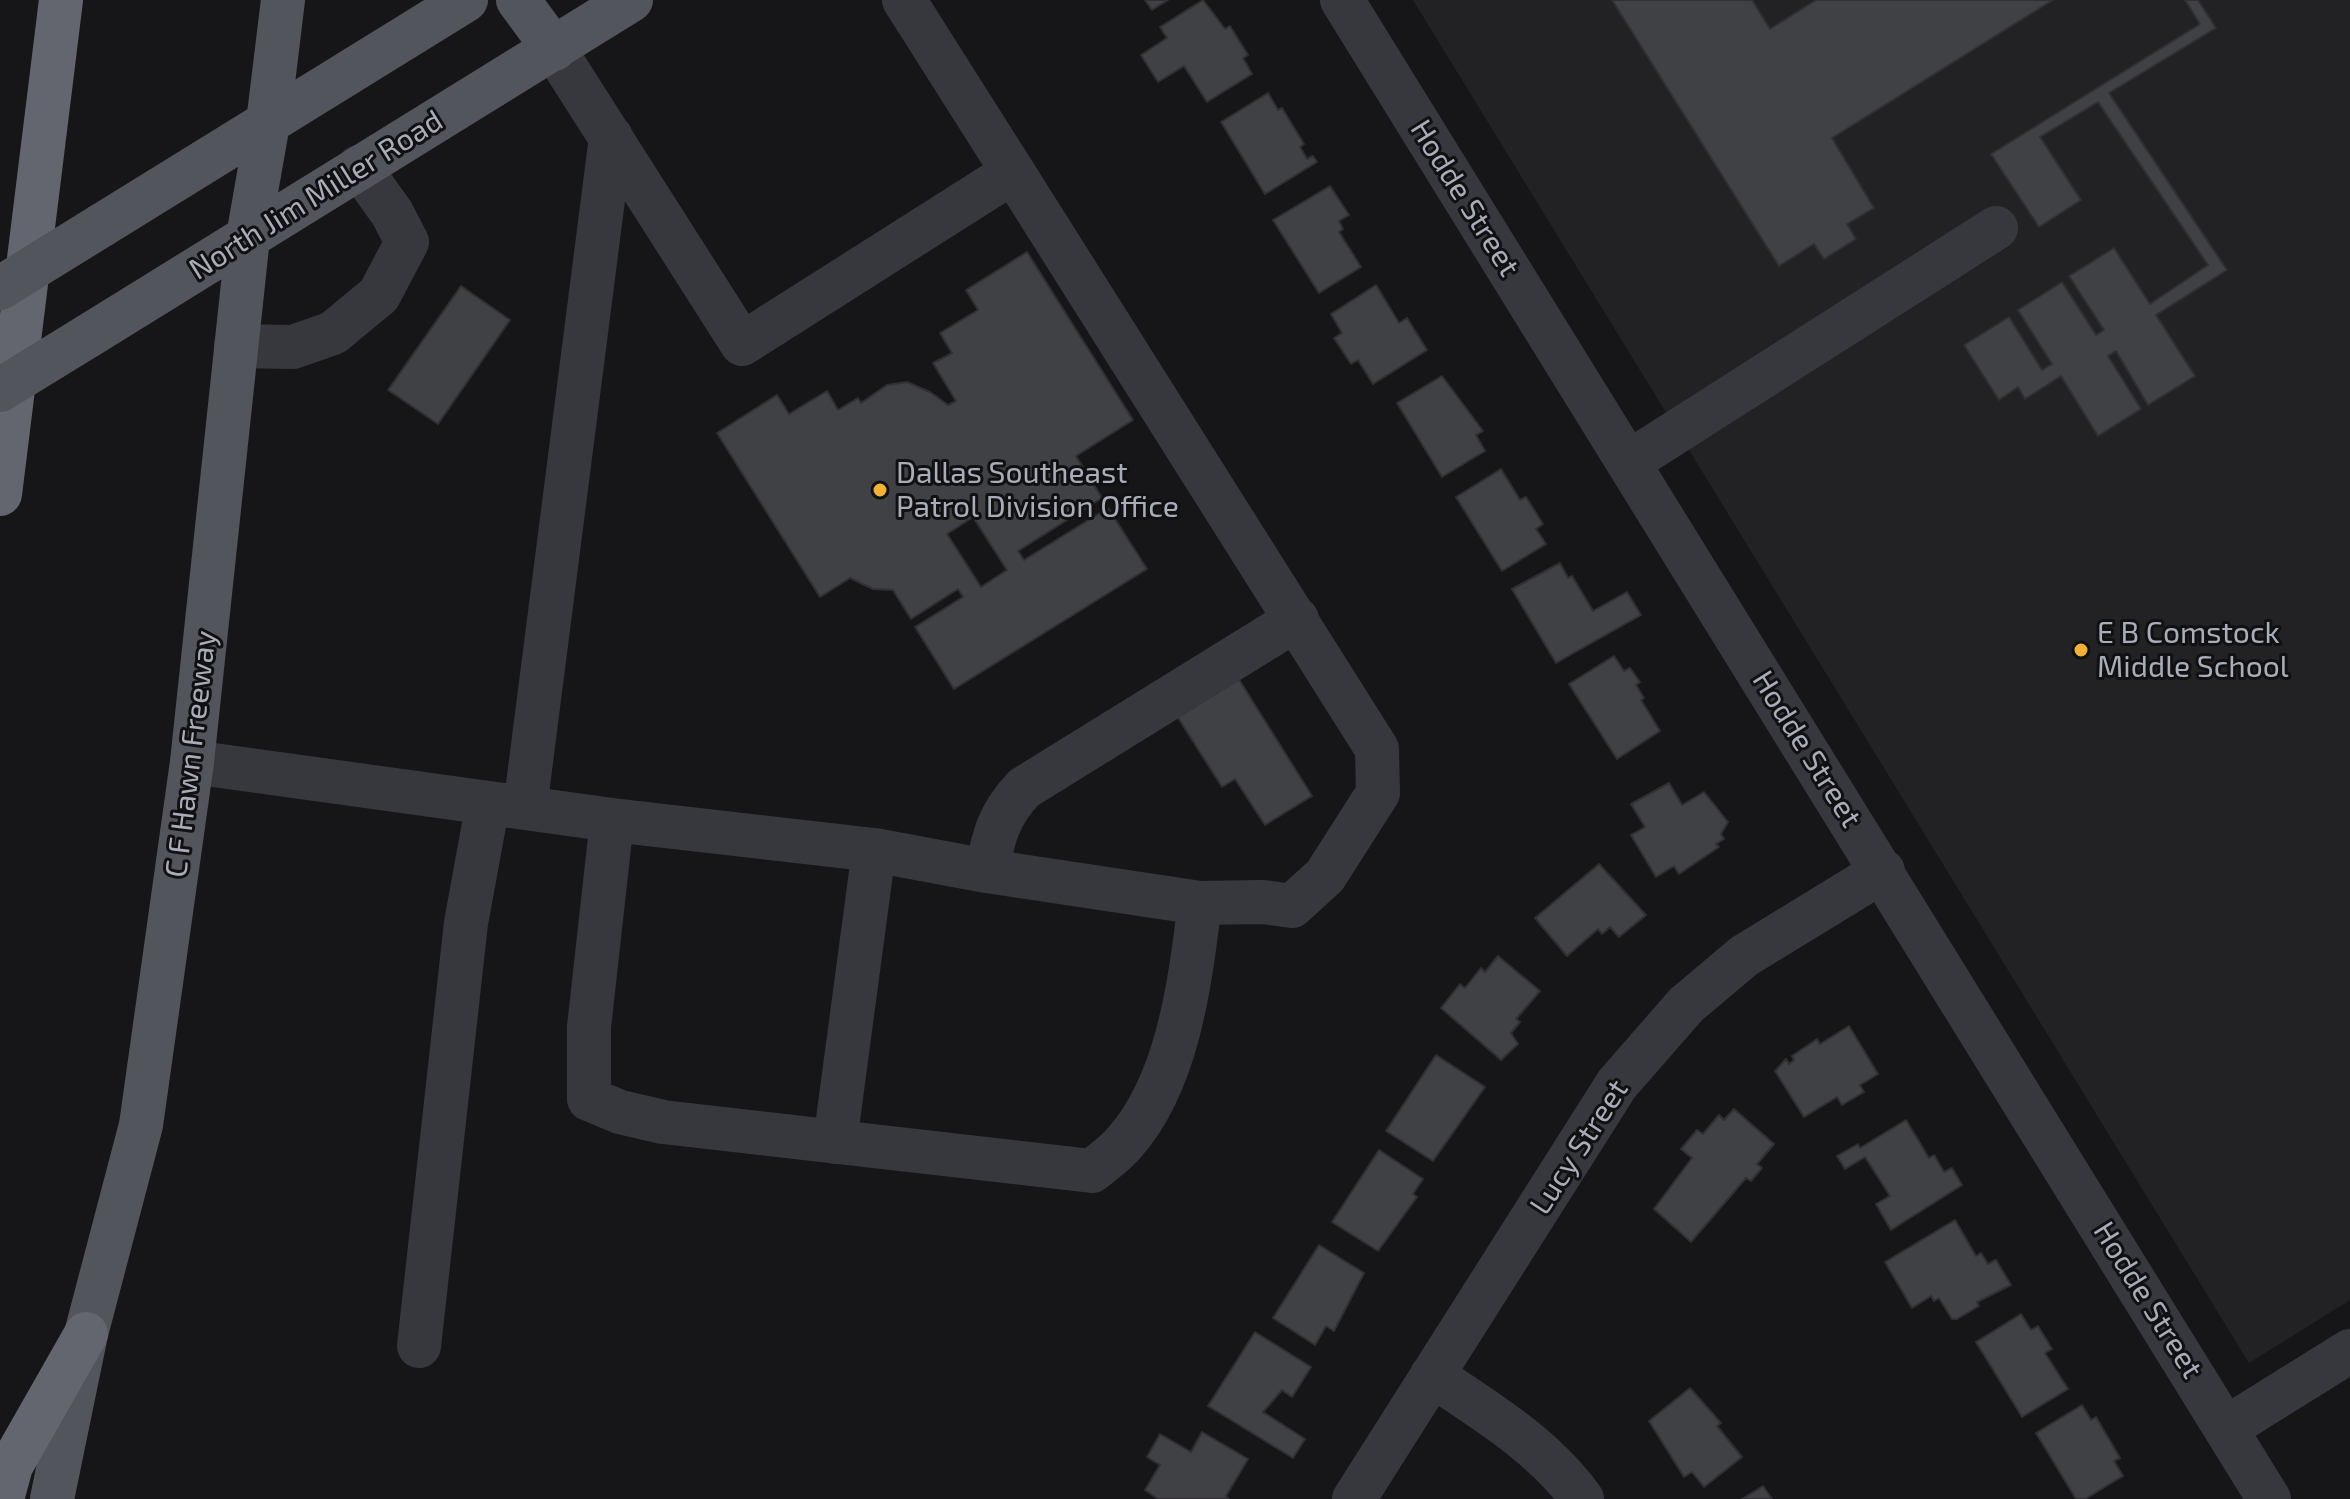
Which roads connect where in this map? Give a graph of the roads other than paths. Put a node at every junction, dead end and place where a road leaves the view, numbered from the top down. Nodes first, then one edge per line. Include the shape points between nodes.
1 (61, 0) edge
2 (283, 0) edge
3 (466, 0) edge
4 (518, 0) edge
5 (631, 0) edge
6 (904, 0) edge
7 (1342, 0) edge
8 (554, 49) junction
9 (268, 123) junction
10 (611, 137) junction
11 (359, 167) junction
12 (1013, 172) junction
13 (1996, 228) dead end
14 (248, 237) junction
15 (0, 288) edge
16 (236, 346) junction
17 (0, 390) edge
18 (1629, 462) junction
19 (0, 494) edge
20 (1297, 619) junction
21 (192, 762) junction
22 (507, 806) junction
23 (612, 820) junction
24 (874, 850) junction
25 (987, 871) junction
26 (1883, 871) junction
27 (1200, 903) junction
28 (835, 1142) junction
29 (86, 1334) junction
30 (419, 1346) dead end
31 (2350, 1351) edge
32 (1432, 1375) junction
33 (2228, 1427) junction
34 (2, 1499) edge
35 (52, 1499) edge
36 (1354, 1499) edge
37 (1582, 1499) edge
38 (2269, 1499) edge

1 - 19 highway
2 - 9 main road, C F Hawn Freeway
3 - 9 main road
4 - 8 main road
5 - 8 main road, North Jim Miller Road
6 - 12 street
7 - 18 street, Hodde Street
8 - 10 street
8 - 11 main road, North Jim Miller Road
9 - 14 main road, C F Hawn Freeway
9 - 15 main road, bridge
10 - 12 street via 742,344
10 - 22 street via 572,464
11 - 14 main road, North Jim Miller Road
11 - 16 street via 407,242 379,295 333,333 293,347
12 - 20 street
13 - 18 street
14 - 16 main road, C F Hawn Freeway
14 - 17 main road, North Jim Miller Road, bridge
16 - 21 main road, C F Hawn Freeway
18 - 26 street, Hodde Street
20 - 25 street via 1024,788 994,829
20 - 27 street via 1377,749 1378,793 1325,876 1292,906
21 - 22 street
21 - 29 main road, C F Hawn Freeway via 141,1125
22 - 23 street
22 - 30 street via 466,923
23 - 24 street
23 - 28 street via 589,1027 589,1099 663,1122
24 - 25 street
24 - 28 street
25 - 27 street
26 - 32 street, Lucy Street via 1744,956 1686,1005 1617,1084
26 - 33 street, Hodde Street
27 - 28 street via 1187,1000 1152,1104 1124,1143 1092,1171
29 - 34 highway via 11,1466
29 - 35 main road, C F Hawn Freeway
31 - 33 street
32 - 36 street, Lucy Street
32 - 37 street via 1504,1423 1563,1472
33 - 38 street, Hodde Street

